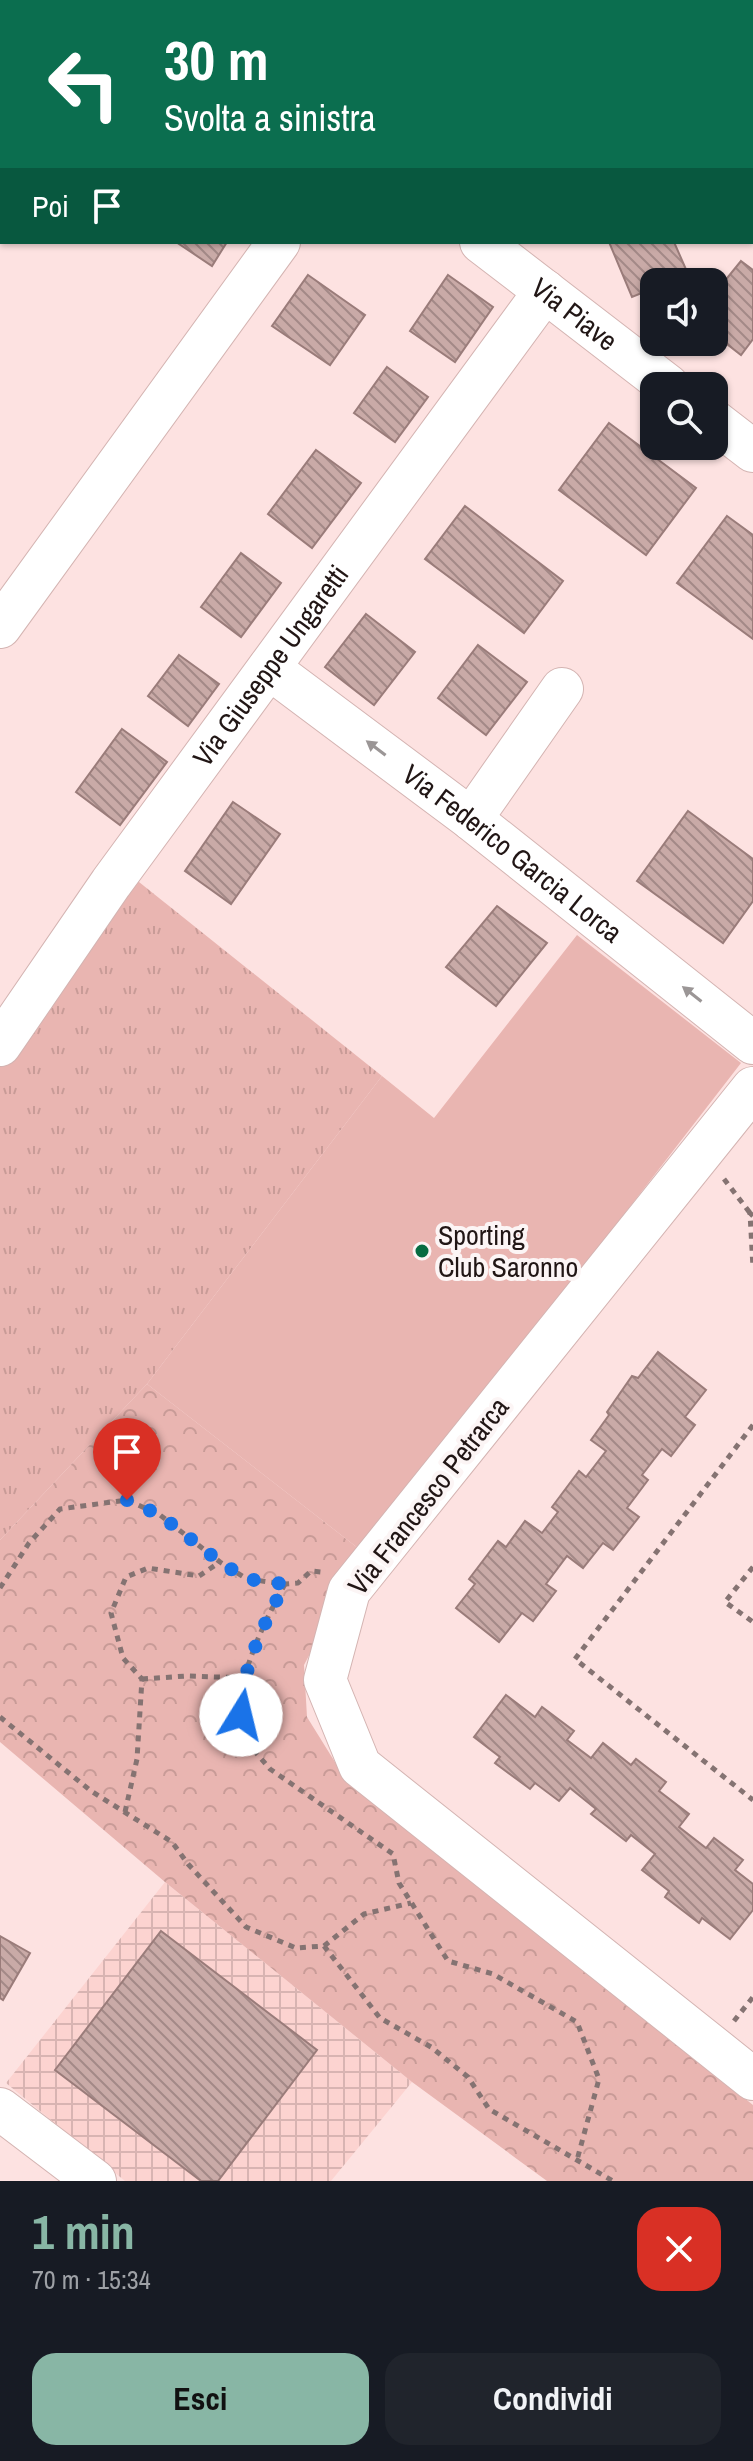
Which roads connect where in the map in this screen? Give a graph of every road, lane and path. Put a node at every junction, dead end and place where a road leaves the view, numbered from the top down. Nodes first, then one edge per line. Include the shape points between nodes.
1 (278, 244) edge
2 (484, 244) edge
3 (545, 291) junction
4 (650, 372) edge
5 (728, 432) edge
6 (753, 451) edge
7 (0, 627) edge
8 (269, 668) junction
9 (562, 689) dead end
10 (471, 819) junction
11 (753, 1043) edge
12 (0, 1045) edge
13 (753, 1088) edge
14 (753, 1216) edge
15 (753, 1268) edge
16 (753, 1425) edge
17 (220, 1562) junction
18 (753, 1567) edge
19 (364, 1572) junction
20 (285, 1584) junction
21 (0, 1588) edge
22 (753, 1622) edge
23 (246, 1678) junction
24 (142, 1679) junction
25 (0, 1717) edge
26 (753, 1800) edge
27 (125, 1812) junction
28 (411, 1903) junction
29 (324, 1946) junction
30 (753, 2079) edge
31 (0, 2109) edge
32 (577, 2160) junction
33 (95, 2181) edge
34 (613, 2181) edge

1 - 7 street
2 - 3 street, Via Piave
3 - 4 street, Via Piave
3 - 8 street, Via Giuseppe Ungaretti
5 - 6 street
10 -> 8 street, Via Federico Garcia Lorca
8 - 12 street, Via Giuseppe Ungaretti
9 - 10 street
11 -> 10 street, Via Federico Garcia Lorca
13 - 19 street, Via Francesco Petrarca
14 - 15 path via 750,1213
16 - 26 path via 575,1659
17 - 20 path via 247,1579
17 - 21 path via 160,1515 127,1500 97,1503 60,1509 29,1543
17 - 24 path via 199,1576 148,1568 126,1577 111,1613 123,1658
18 - 22 path via 725,1602
19 - 20 path via 311,1571 298,1583
19 - 30 street, Via Francesco Petrarca via 349,1591 325,1680 360,1766
20 - 23 path
23 - 24 path
23 - 28 path via 240,1734 270,1769 393,1854 399,1883
24 - 27 path via 137,1759
25 - 27 path
27 - 29 path via 172,1842 246,1927 296,1948
28 - 29 path via 364,1914
28 - 32 path via 448,1961 493,1974 577,2022 599,2079
29 - 32 path via 380,2018 431,2047 468,2077 489,2109
31 - 33 street
32 - 34 path

